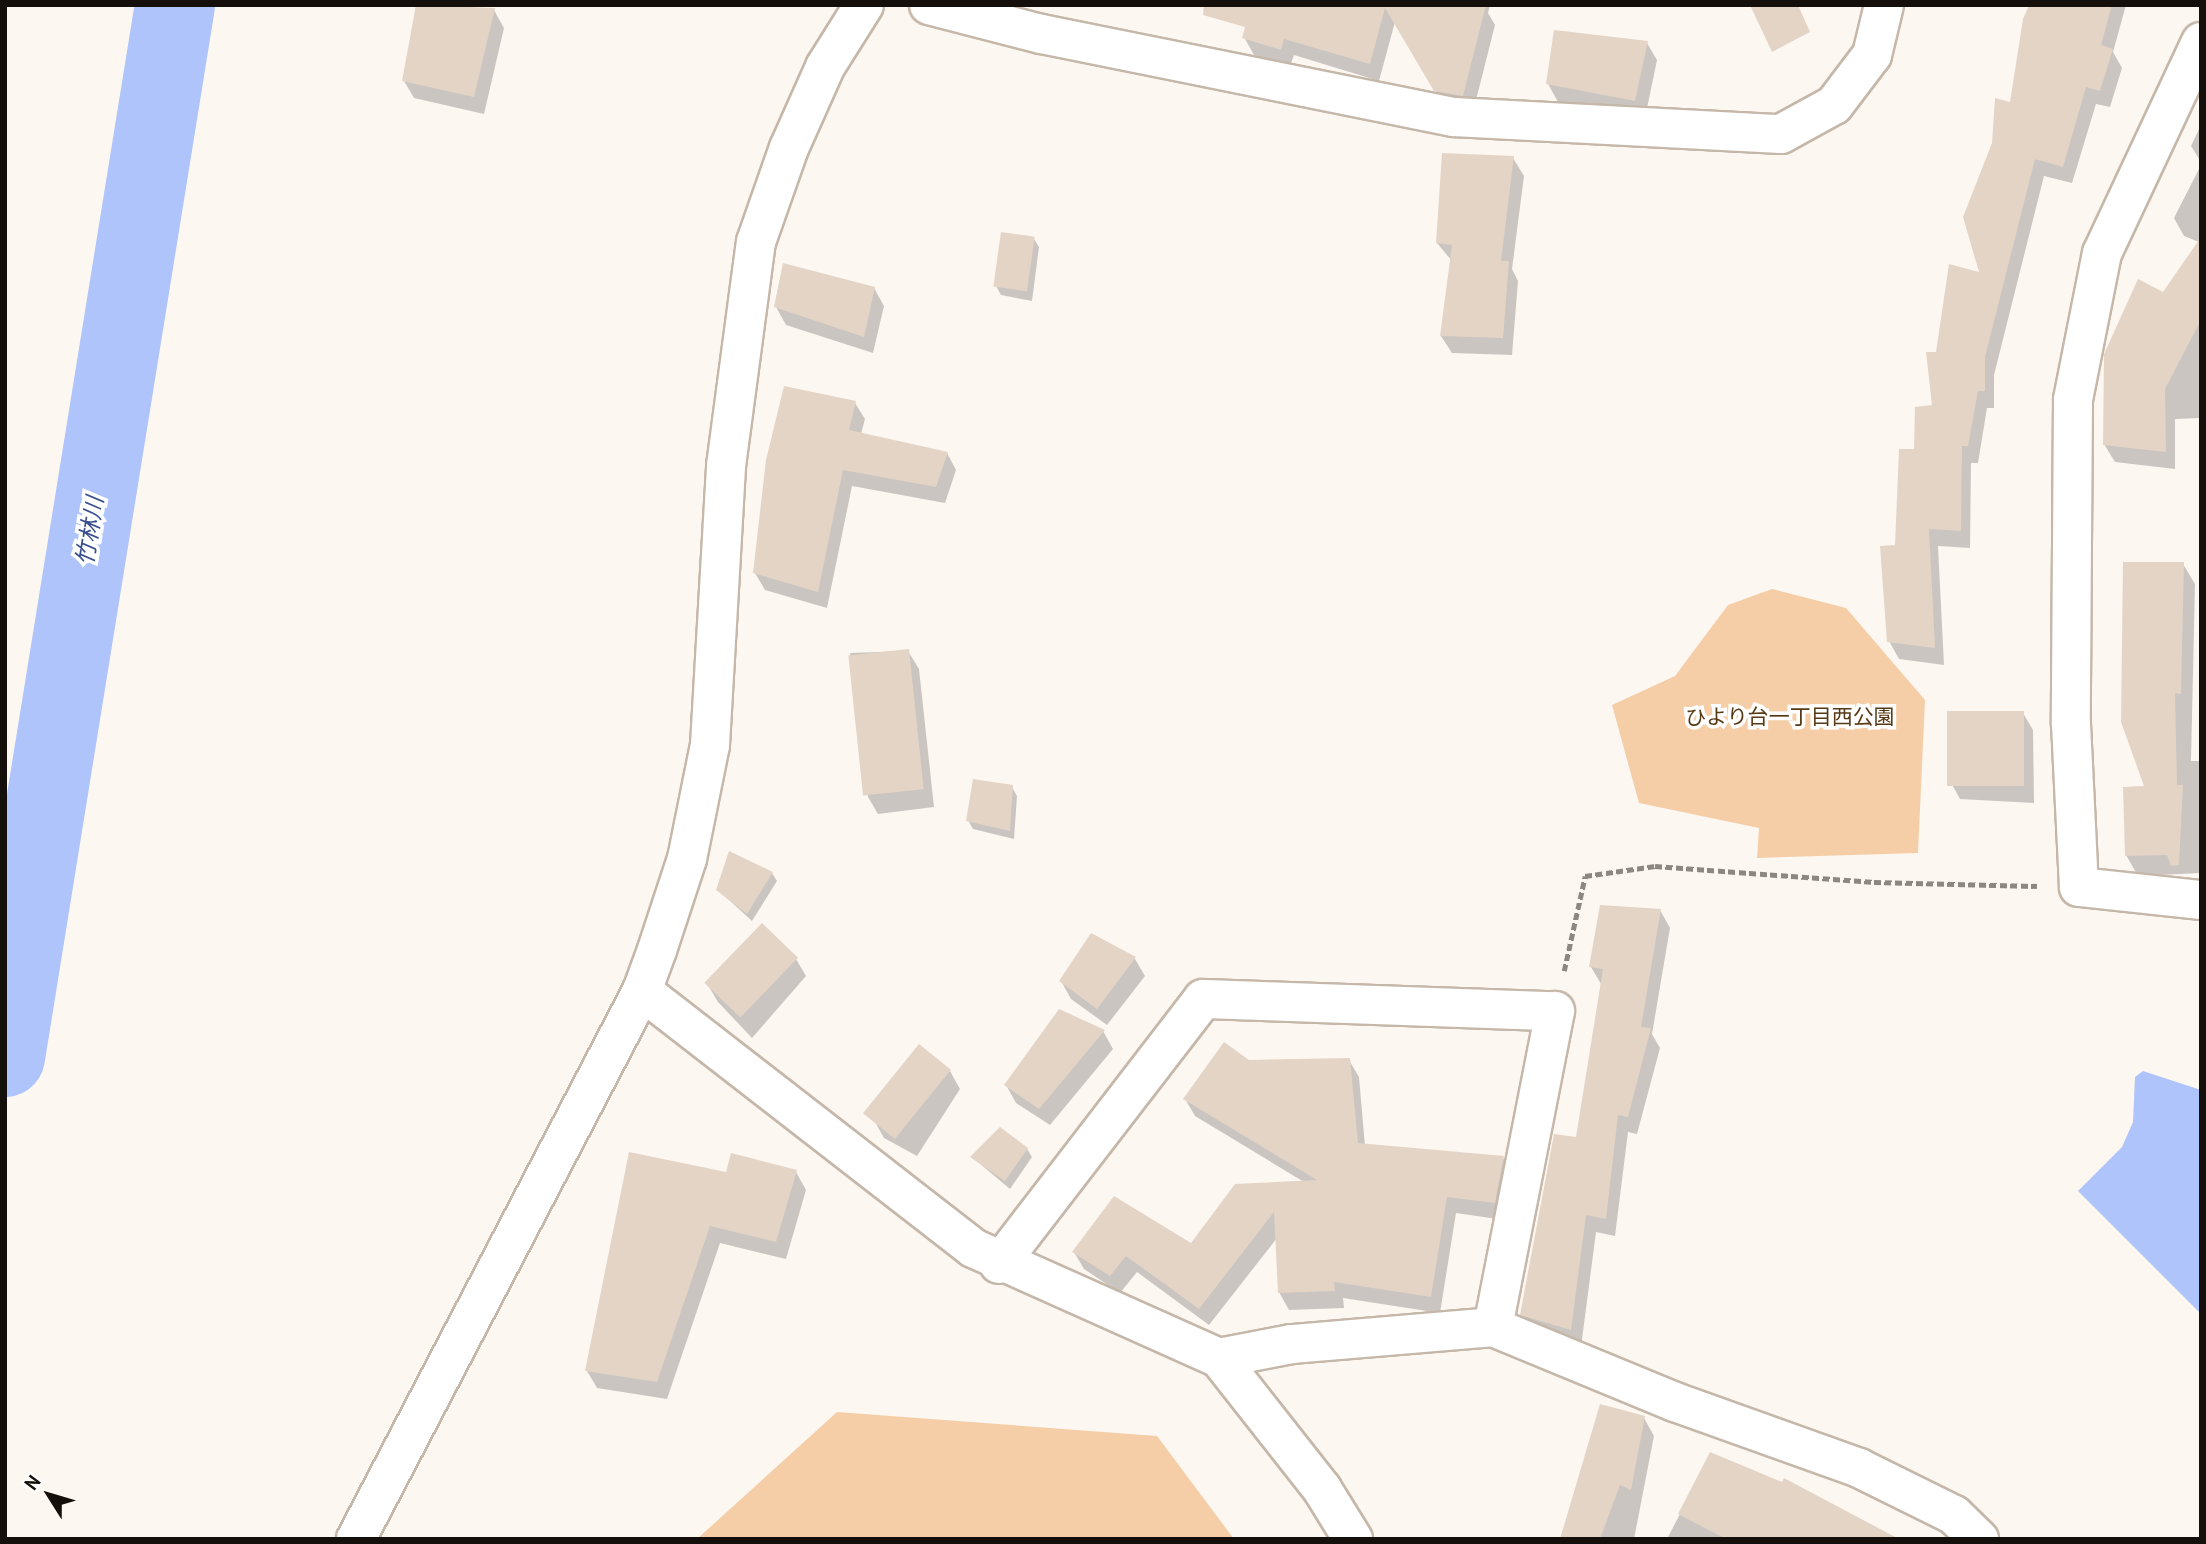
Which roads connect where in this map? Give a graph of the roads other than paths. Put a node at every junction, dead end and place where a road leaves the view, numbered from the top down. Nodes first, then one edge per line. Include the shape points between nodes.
1 (864, 5) edge
2 (929, 5) edge
3 (1884, 5) edge
4 (2201, 42) edge
5 (2201, 900) edge
6 (642, 991) junction
7 (999, 1264) junction
8 (1493, 1327) junction
9 (1219, 1358) junction
10 (356, 1539) edge
11 (1353, 1539) edge
12 (1979, 1539) edge

1 - 6 street via 825,67 789,148 756,242 726,466 710,745 687,859
2 - 3 street via 1041,34 1454,117 1781,134 1834,106 1872,55
4 - 5 street via 2102,253 2073,400 2071,724 2079,887
6 - 7 street
6 - 10 street
7 - 8 street via 1203,999 1555,1011
7 - 9 street
8 - 9 street via 1292,1344
8 - 12 street via 1675,1402 1859,1468 1954,1515
9 - 11 street via 1322,1489

